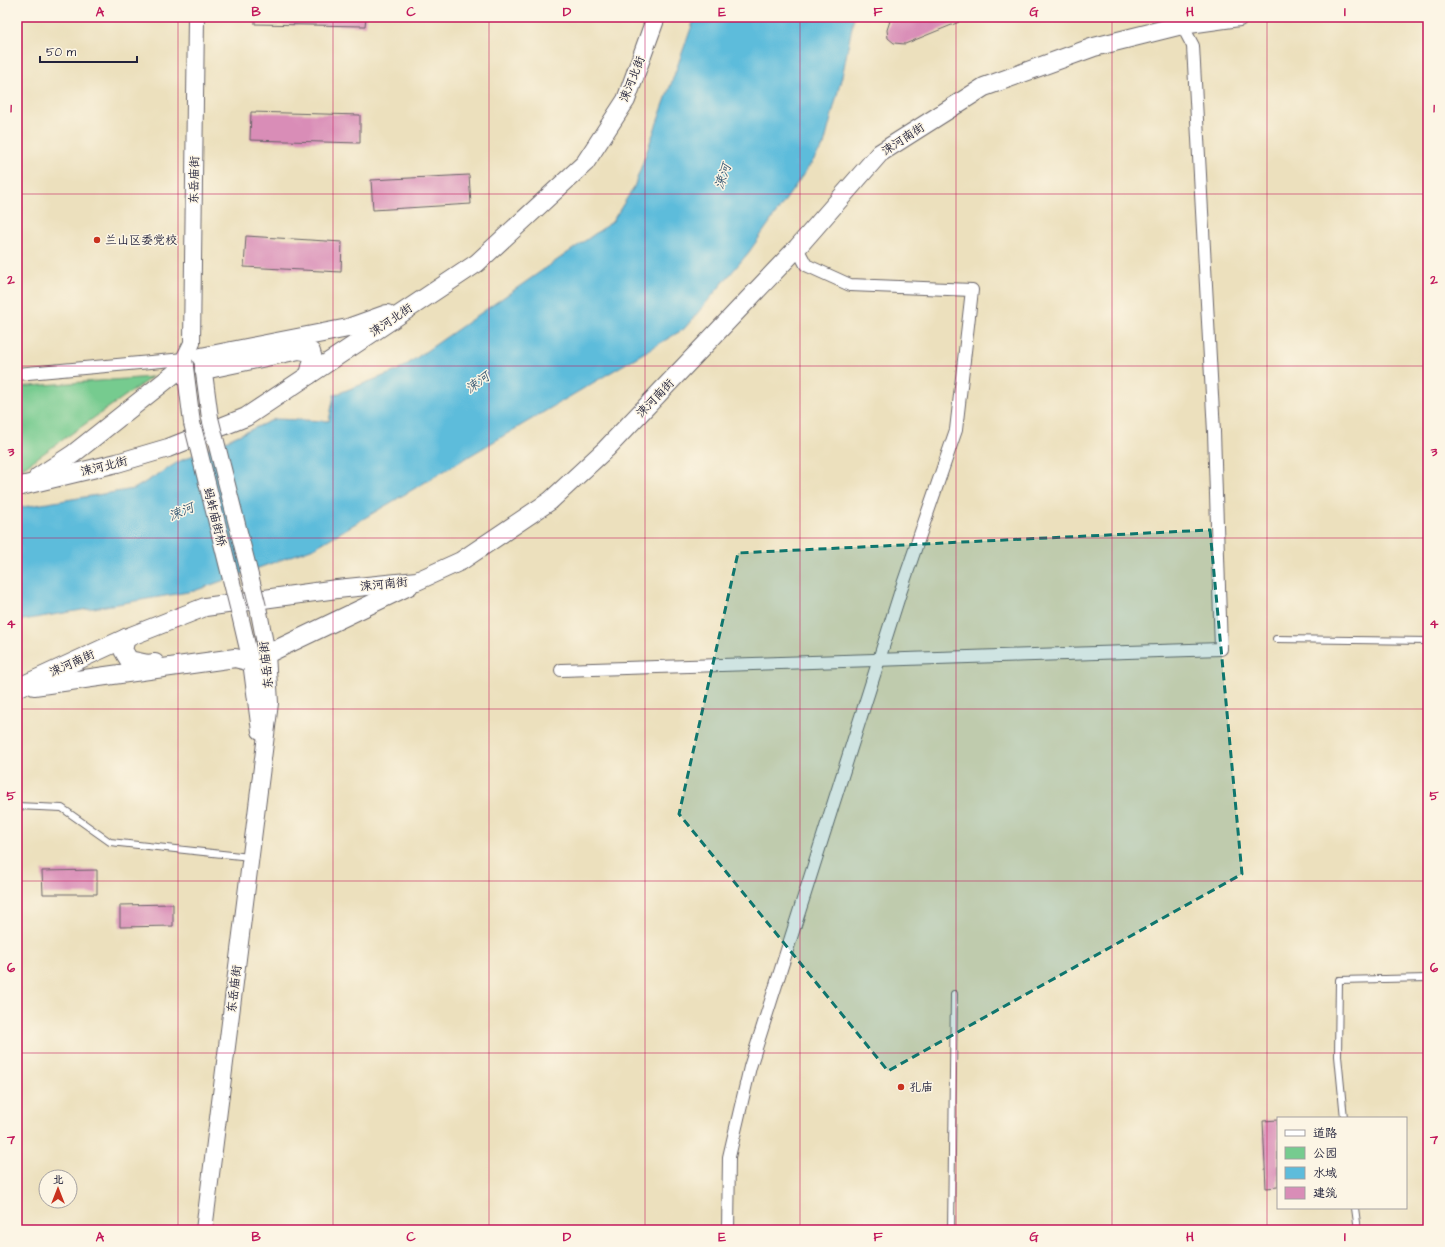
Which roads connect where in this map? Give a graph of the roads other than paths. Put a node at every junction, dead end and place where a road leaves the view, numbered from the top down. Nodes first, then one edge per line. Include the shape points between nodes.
1 (196, 17) edge
2 (656, 17) edge
3 (1239, 17) edge
4 (1181, 21) edge
5 (797, 248) junction
6 (414, 304) junction
7 (199, 356) junction
8 (184, 368) junction
9 (17, 374) edge
10 (309, 375) junction
11 (117, 463) junction
12 (21, 486) edge
13 (461, 561) junction
14 (337, 589) junction
15 (239, 611) joint
16 (126, 638) junction
17 (1276, 640) dead end
18 (1428, 641) edge
19 (266, 648) junction
20 (249, 655) junction
21 (879, 660) junction
22 (561, 670) dead end
23 (17, 688) edge
24 (263, 748) junction
25 (17, 806) edge
26 (250, 857) junction
27 (1428, 978) edge
28 (954, 994) dead end
29 (1344, 1117) edge
30 (1355, 1209) edge
31 (204, 1230) edge
32 (728, 1230) edge
33 (951, 1230) edge
34 (1358, 1230) edge

1 - 7 street, 东岳庙街
2 - 6 main road, 涑河北街 via 626,100 585,163 477,263
3 - 4 main road, 涑河南街
4 - 5 main road, 涑河南街 via 1094,47 984,87 880,153
4 - 21 street via 1193,46 1214,432 1221,648
5 - 13 main road, 涑河南街 via 606,449 550,501
5 - 21 street via 806,265 850,285 972,290 956,430
6 - 7 main road via 348,328
6 - 10 main road, 涑河北街
7 - 8 street, 东岳庙街
7 - 10 main road via 299,350 311,352 313,359
7 - 19 street, 东岳庙街, bridge via 210,418
8 - 9 street
8 - 11 main road via 99,441 94,451 101,460
8 - 12 main road via 73,454
8 - 15 street, 蚂蚱庙街桥, bridge via 192,423
10 - 11 main road, 涑河北街 via 246,417 168,448
11 - 12 main road, 涑河北街
13 - 14 main road, 涑河南街 via 417,581
13 - 19 main road
14 - 16 main road, 涑河南街 via 205,607
14 - 19 main road via 347,599 346,609 275,640
15 - 20 street, 东岳庙街
16 - 20 main road via 123,650 129,660 148,664
16 - 23 main road, 涑河南街
17 - 18 lane
19 - 24 street, 东岳庙街 via 270,703
20 - 23 main road
20 - 24 street, 东岳庙街
21 - 22 street
21 - 32 street via 750,1068 729,1157
24 - 26 street, 东岳庙街
25 - 26 lane via 62,808 110,842
26 - 31 street, 东岳庙街
27 - 29 lane via 1339,980 1338,1056
28 - 33 lane
30 - 34 lane

